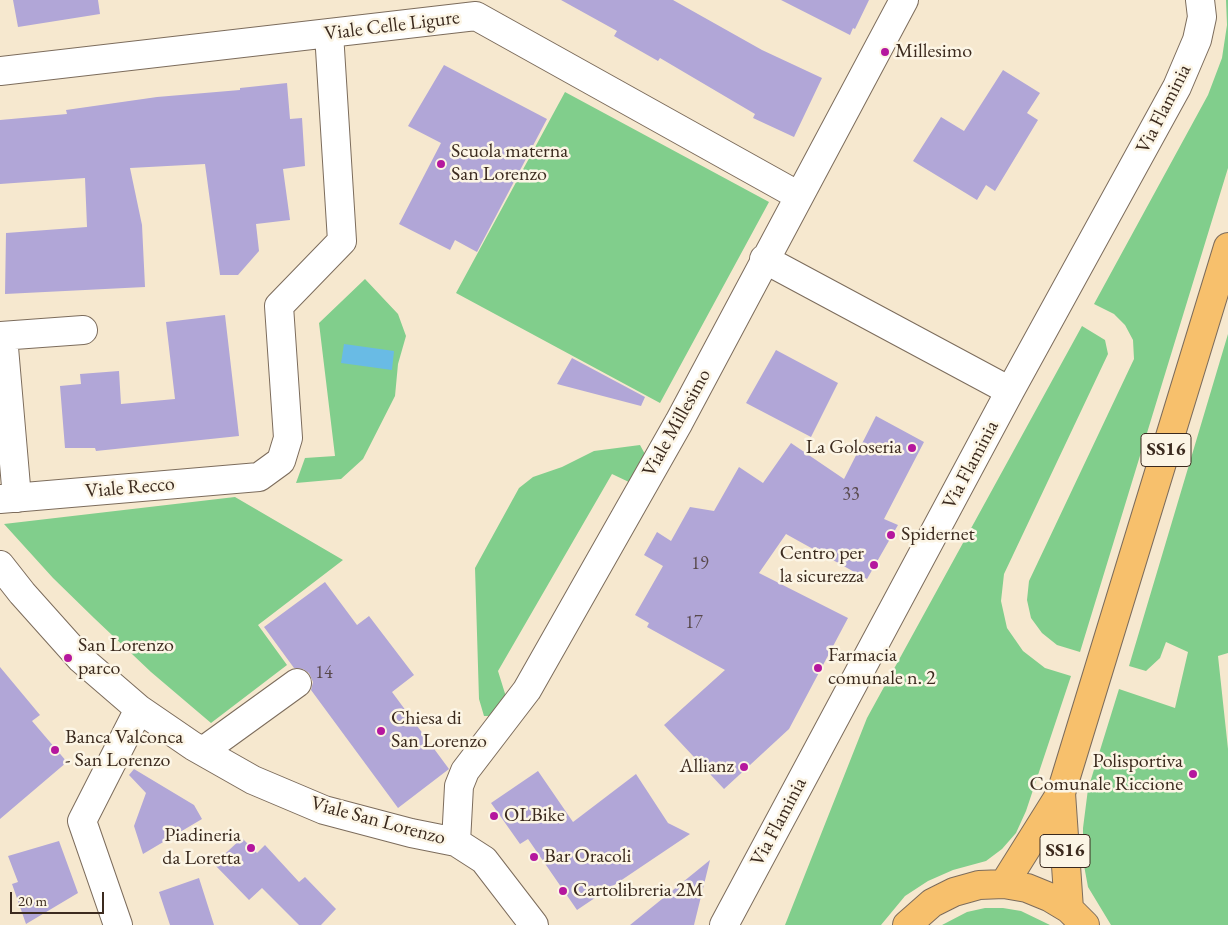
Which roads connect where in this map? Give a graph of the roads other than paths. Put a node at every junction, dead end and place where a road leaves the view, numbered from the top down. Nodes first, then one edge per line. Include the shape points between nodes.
1 (904, 0) edge
2 (1200, 0) edge
3 (443, 10) edge
4 (329, 33) junction
5 (0, 71) edge
6 (799, 196) junction
7 (1228, 247) edge
8 (764, 259) junction
9 (83, 330) dead end
10 (1, 336) edge
11 (1010, 391) junction
12 (8, 499) edge
13 (0, 565) edge
14 (297, 683) dead end
15 (139, 709) junction
16 (203, 751) junction
17 (1061, 793) junction
18 (456, 842) junction
19 (1004, 884) junction
20 (1077, 917) edge
21 (118, 925) edge
22 (534, 925) edge
23 (724, 925) edge
24 (907, 925) edge

1 - 6 street, Viale Millesimo
2 - 11 street, Via Flaminia via 1202,17 1198,40 1177,87
3 - 4 street, Viale Celle Ligure
3 - 6 street, Viale Celle Ligure via 476,16
4 - 5 street, Viale Celle Ligure
4 - 12 street, Viale Recco via 342,241 279,306 288,438 282,462 259,477
6 - 8 street, Viale Millesimo
7 - 17 main road, SS16
8 - 11 street
8 - 18 street, Viale Millesimo via 678,422 527,690 465,772 459,786
9 - 10 street
10 - 12 street
11 - 23 street, Via Flaminia
13 - 15 street, Viale San Lorenzo via 82,659
14 - 16 street
15 - 16 street, Viale San Lorenzo
15 - 21 street via 82,821
16 - 18 street, Viale San Lorenzo via 253,780 324,810
17 - 19 main road, SS16
17 - 20 main road, SS16
18 - 22 street, Viale San Lorenzo via 484,860
19 - 20 main road via 1028,888 1049,897
19 - 24 main road via 979,885 954,892 932,903

